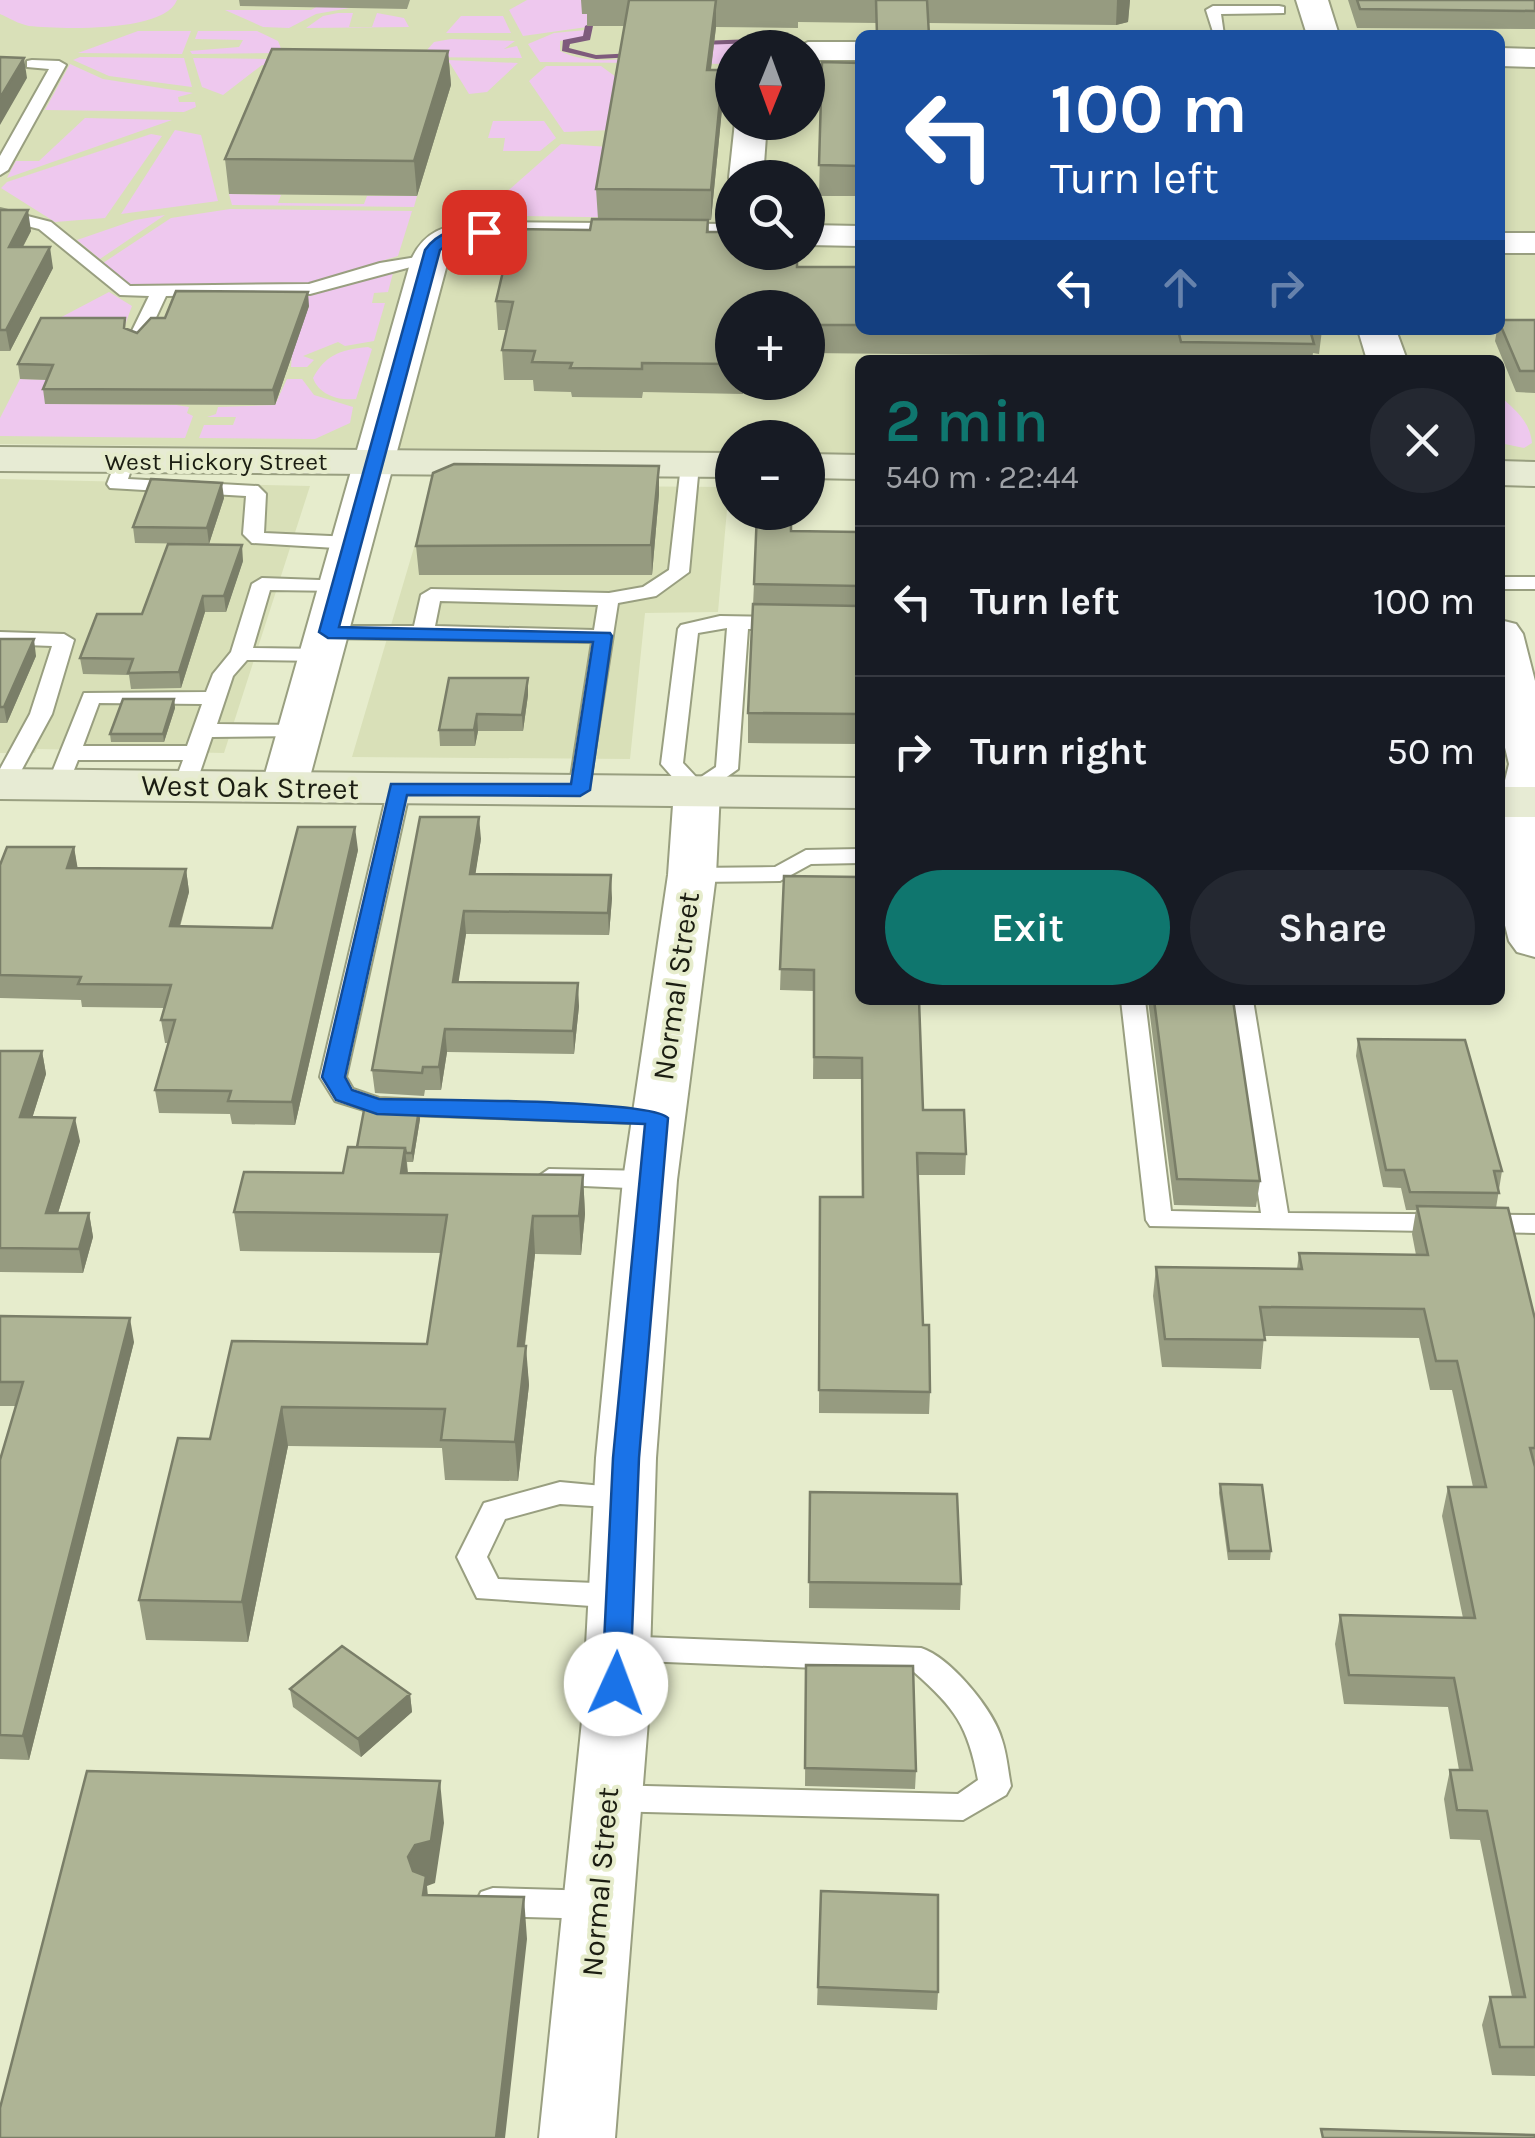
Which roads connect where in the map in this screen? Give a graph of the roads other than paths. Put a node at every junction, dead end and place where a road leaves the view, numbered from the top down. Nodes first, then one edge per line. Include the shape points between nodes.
1 (1312, 0) edge
2 (1280, 15) edge
3 (1219, 30) edge
4 (1321, 30) edge
5 (825, 50) edge
6 (855, 51) edge
7 (1505, 57) edge
8 (1535, 58) edge
9 (32, 64) dead end
10 (0, 170) edge
11 (0, 214) edge
12 (715, 235) edge
13 (825, 235) edge
14 (855, 236) edge
15 (1505, 243) edge
16 (1535, 243) edge
17 (442, 247) junction
18 (160, 291) junction
19 (138, 338) edge
20 (0, 460) edge
21 (125, 460) junction
22 (375, 462) junction
23 (690, 465) junction
24 (715, 466) edge
25 (825, 466) edge
26 (855, 467) edge
27 (1505, 473) edge
28 (1535, 474) edge
29 (352, 543) junction
30 (1505, 583) edge
31 (1535, 583) edge
32 (341, 585) junction
33 (609, 600) junction
34 (738, 622) junction
35 (808, 624) edge
36 (423, 632) junction
37 (603, 636) junction
38 (0, 638) edge
39 (325, 643) junction
40 (241, 654) junction
41 (1505, 654) edge
42 (214, 698) junction
43 (204, 730) junction
44 (300, 731) junction
45 (65, 769) junction
46 (190, 770) junction
47 (1, 784) edge
48 (284, 788) junction
49 (398, 788) junction
50 (580, 790) junction
51 (697, 791) junction
52 (1515, 792) edge
53 (855, 793) edge
54 (855, 856) edge
55 (692, 876) junction
56 (1508, 878) edge
57 (1535, 940) edge
58 (1134, 1005) edge
59 (1241, 1005) edge
60 (657, 1118) junction
61 (519, 1178) edge
62 (650, 1180) junction
63 (1276, 1222) junction
64 (1535, 1224) edge
65 (624, 1498) junction
66 (619, 1622) junction
67 (608, 1798) junction
68 (469, 1902) edge
69 (598, 1905) junction
70 (578, 2138) edge

1 - 4 street
2 - 3 lane via 1213,10
5 - 6 street
7 - 8 street
9 - 10 lane via 59,65
11 - 18 lane via 45,224 120,289
12 - 17 street
13 - 14 street
15 - 16 street
17 - 18 lane via 310,289
17 - 22 street
18 - 19 lane
20 - 21 main road, West Hickory Street
21 - 22 main road, West Hickory Street
21 - 29 lane via 117,484 251,490 253,534 259,539
22 - 23 main road, West Hickory Street
22 - 29 street
23 - 24 main road, West Hickory Street
23 - 33 lane via 679,572 649,592
25 - 26 main road
27 - 28 main road
29 - 32 street
30 - 31 lane
32 - 39 street
32 - 40 lane via 262,584
33 - 36 lane via 431,595
33 - 37 lane
34 - 35 lane
34 - 51 lane via 727,769
34 - 51 lane via 688,629 672,764
36 - 37 lane
36 - 39 lane
37 - 50 lane
38 - 47 lane via 64,640 40,714
39 - 40 lane
39 - 44 street
40 - 42 lane
41 - 52 street via 1533,764 1534,784
42 - 43 lane
42 - 45 lane via 91,698
43 - 44 lane
43 - 46 lane
44 - 48 street
45 - 46 main road, West Oak Street
45 - 47 main road, West Oak Street
46 - 48 main road, West Oak Street
48 - 49 main road, West Oak Street
49 - 50 main road, West Oak Street
49 - 60 lane via 334,1077 344,1095 377,1106
50 - 51 main road, West Oak Street
51 - 53 main road, West Oak Street
51 - 55 street, Normal Street
52 - 56 street via 1518,822
54 - 55 lane via 806,857 780,874
55 - 60 street, Normal Street
56 - 57 street
58 - 63 lane via 1159,1220
59 - 63 lane
60 - 62 street, Normal Street
61 - 62 lane
62 - 65 street, Normal Street
63 - 64 lane
65 - 66 street, Normal Street
65 - 66 lane via 560,1494 494,1511 472,1558 488,1590
66 - 67 street, Normal Street
66 - 67 lane via 921,1660 953,1688 986,1737 995,1786 963,1807
67 - 69 street, Normal Street
68 - 69 lane
69 - 70 street, Normal Street

